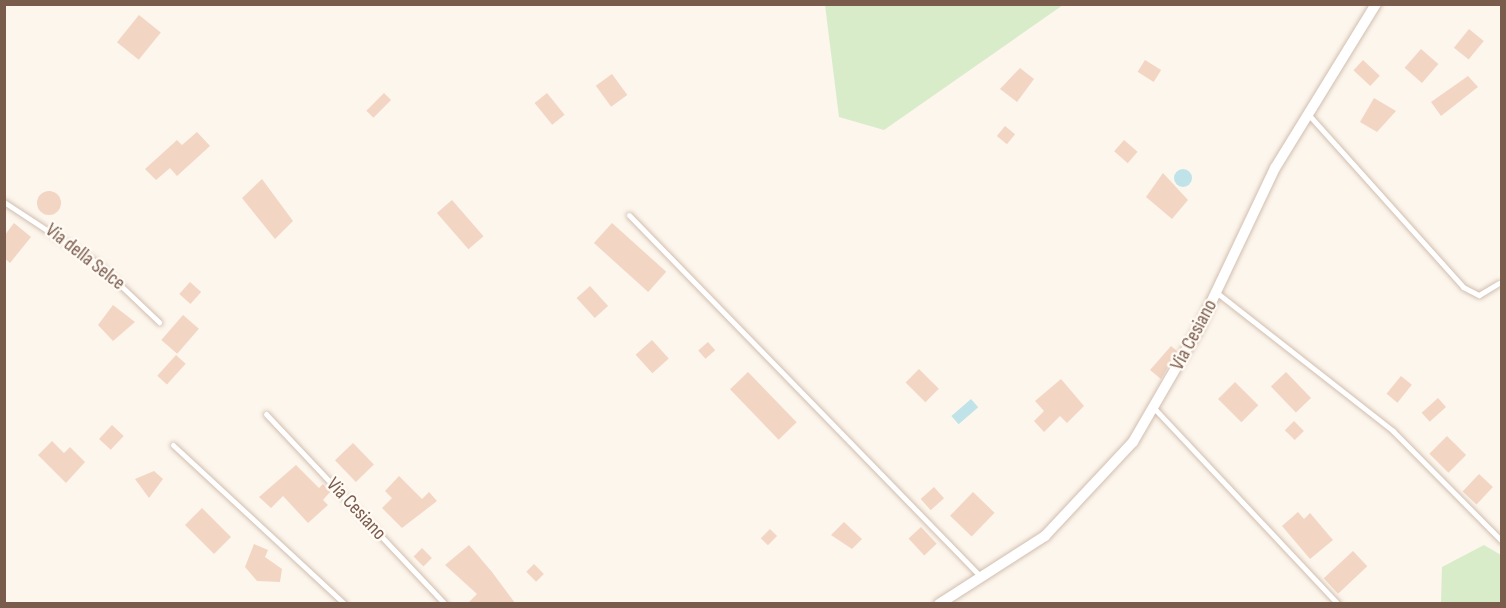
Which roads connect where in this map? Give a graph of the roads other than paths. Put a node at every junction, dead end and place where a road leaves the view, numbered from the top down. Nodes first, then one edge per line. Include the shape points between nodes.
1 (1376, 4) edge
2 (1307, 113) junction
3 (4, 202) edge
4 (629, 215) dead end
5 (1499, 283) dead end
6 (1216, 292) junction
7 (159, 322) dead end
8 (1154, 408) junction
9 (266, 414) dead end
10 (173, 445) dead end
11 (1502, 541) edge
12 (982, 579) junction
13 (345, 603) edge
14 (445, 603) edge
15 (939, 603) edge
16 (1338, 603) edge

1 - 2 street, Via Cesiano
2 - 5 lane via 1462,287 1479,295
2 - 6 street, Via Cesiano via 1261,194
3 - 7 lane, Via della Selce via 97,263
4 - 12 lane
6 - 8 street, Via Cesiano
6 - 11 lane via 1393,431
8 - 12 street, Via Cesiano via 1120,458 1072,511
8 - 16 lane
9 - 14 lane, Via Cesiano
10 - 13 lane
12 - 15 street, Via Cesiano

